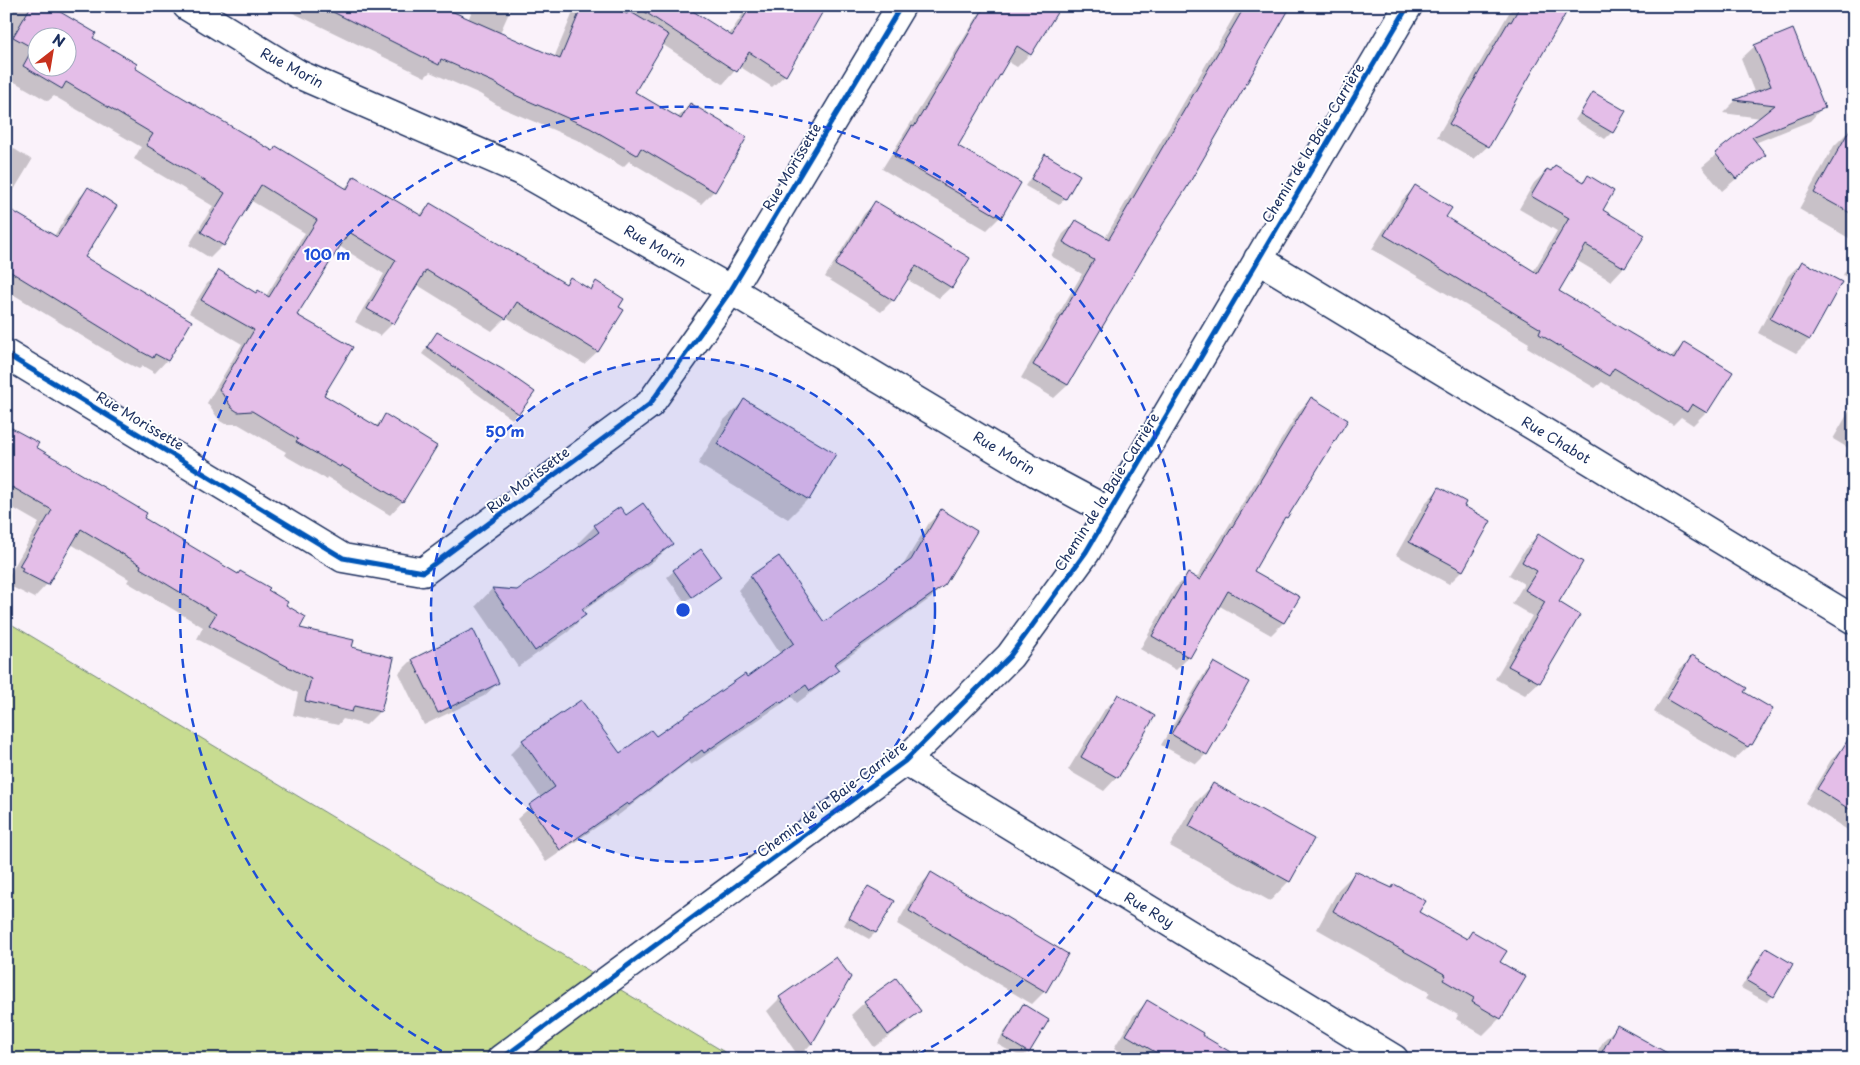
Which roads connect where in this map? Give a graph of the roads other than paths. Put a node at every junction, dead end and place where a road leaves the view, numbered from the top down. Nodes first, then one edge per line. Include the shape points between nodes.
1 (187, 6) edge
2 (901, 6) edge
3 (1408, 6) edge
4 (1258, 259) junction
5 (731, 290) junction
6 (6, 354) edge
7 (1110, 512) junction
8 (1854, 620) edge
9 (904, 761) junction
10 (501, 1059) edge
11 (1394, 1059) edge

1 - 5 street, Rue Morin via 298,74 522,171
2 - 5 street, Rue Morissette
3 - 4 street, Chemin de la Baie-Carrière
4 - 7 street, Chemin de la Baie-Carrière
4 - 8 street, Rue Chabot
5 - 6 street, Rue Morissette via 650,404 423,572 343,558
5 - 7 street, Rue Morin via 1035,472
7 - 9 street, Chemin de la Baie-Carrière via 1086,552 1010,656
9 - 10 street, Chemin de la Baie-Carrière
9 - 11 street, Rue Roy

